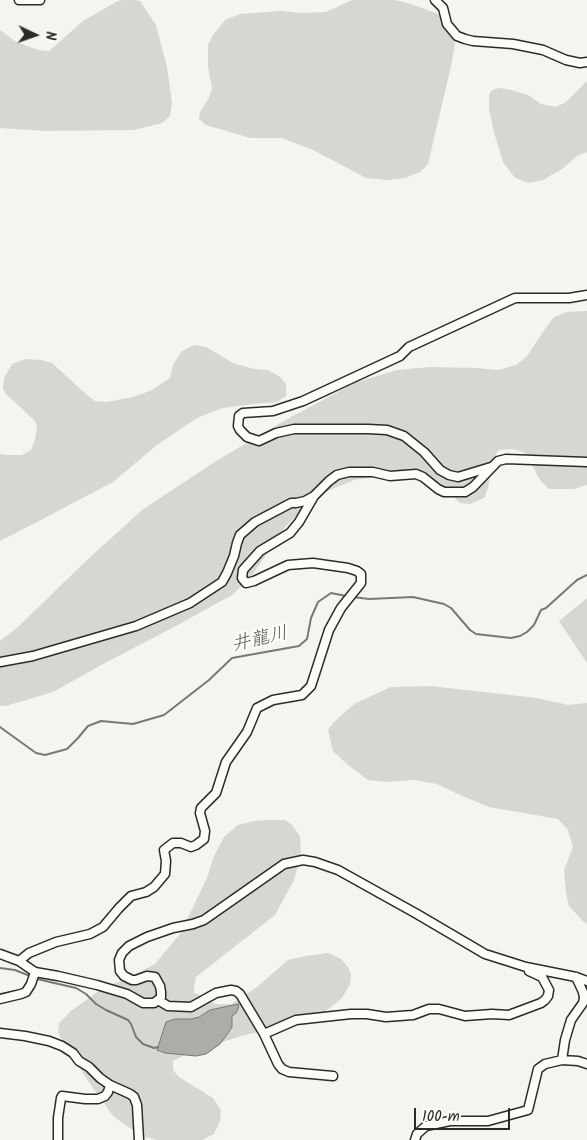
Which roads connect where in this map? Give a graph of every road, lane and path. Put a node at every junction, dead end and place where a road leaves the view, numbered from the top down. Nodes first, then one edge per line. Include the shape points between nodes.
1 (19, 0) edge
2 (40, 0) edge
3 (435, 0) edge
4 (587, 62) edge
5 (587, 295) edge
6 (587, 462) edge
7 (493, 466) junction
8 (314, 496) junction
9 (0, 662) edge
10 (0, 954) edge
11 (19, 961) junction
12 (526, 967) junction
13 (35, 972) junction
14 (576, 977) junction
15 (587, 982) edge
16 (0, 999) edge
17 (158, 1000) junction
18 (0, 1033) edge
19 (264, 1034) junction
20 (562, 1060) junction
21 (587, 1064) edge
22 (333, 1076) dead end
23 (110, 1085) junction
24 (58, 1140) edge
25 (139, 1140) edge
26 (415, 1140) edge

1 - 2 street
3 - 4 street via 443,8 448,24 457,36 543,50 566,60
5 - 7 street via 515,298 304,401 273,411 239,416 240,430 247,437 259,441 294,429 387,430 404,436 449,476 458,477
6 - 7 street via 506,458
7 - 8 street via 465,492 438,490 416,474 390,476 349,472 329,481
8 - 9 street via 291,503 255,522 240,536 222,582 190,603 136,626 33,656
8 - 11 street via 300,522 290,533 260,551 243,570 242,578 246,583 288,565 313,563 357,570 361,574 361,584 341,608 329,630 311,686 302,695 274,700 257,708 247,732 226,762 216,793 201,808 204,839 191,847 172,843 164,850 165,874 154,887 131,896 103,927 90,934 56,942 29,953
10 - 11 street
11 - 13 street
12 - 14 street
12 - 17 street via 485,954 338,870 303,860 284,864 204,920 147,937 129,946 119,960 120,972 132,980 155,977 161,992
12 - 19 street via 542,977 549,990 548,996 541,1003 510,1015 465,1016 439,1009 386,1017 351,1014 296,1020
13 - 16 street via 26,992
13 - 17 street via 97,985 127,994 143,1003
14 - 15 street
14 - 20 street via 584,998 571,1020
17 - 19 street via 168,1006 192,1007 216,993 236,991
18 - 23 street via 62,1046
19 - 22 street via 282,1069
20 - 21 street
20 - 26 street via 538,1068 528,1110 488,1121 450,1121 426,1126
23 - 24 street via 105,1096 98,1099 62,1096
23 - 25 street via 130,1094 136,1101

